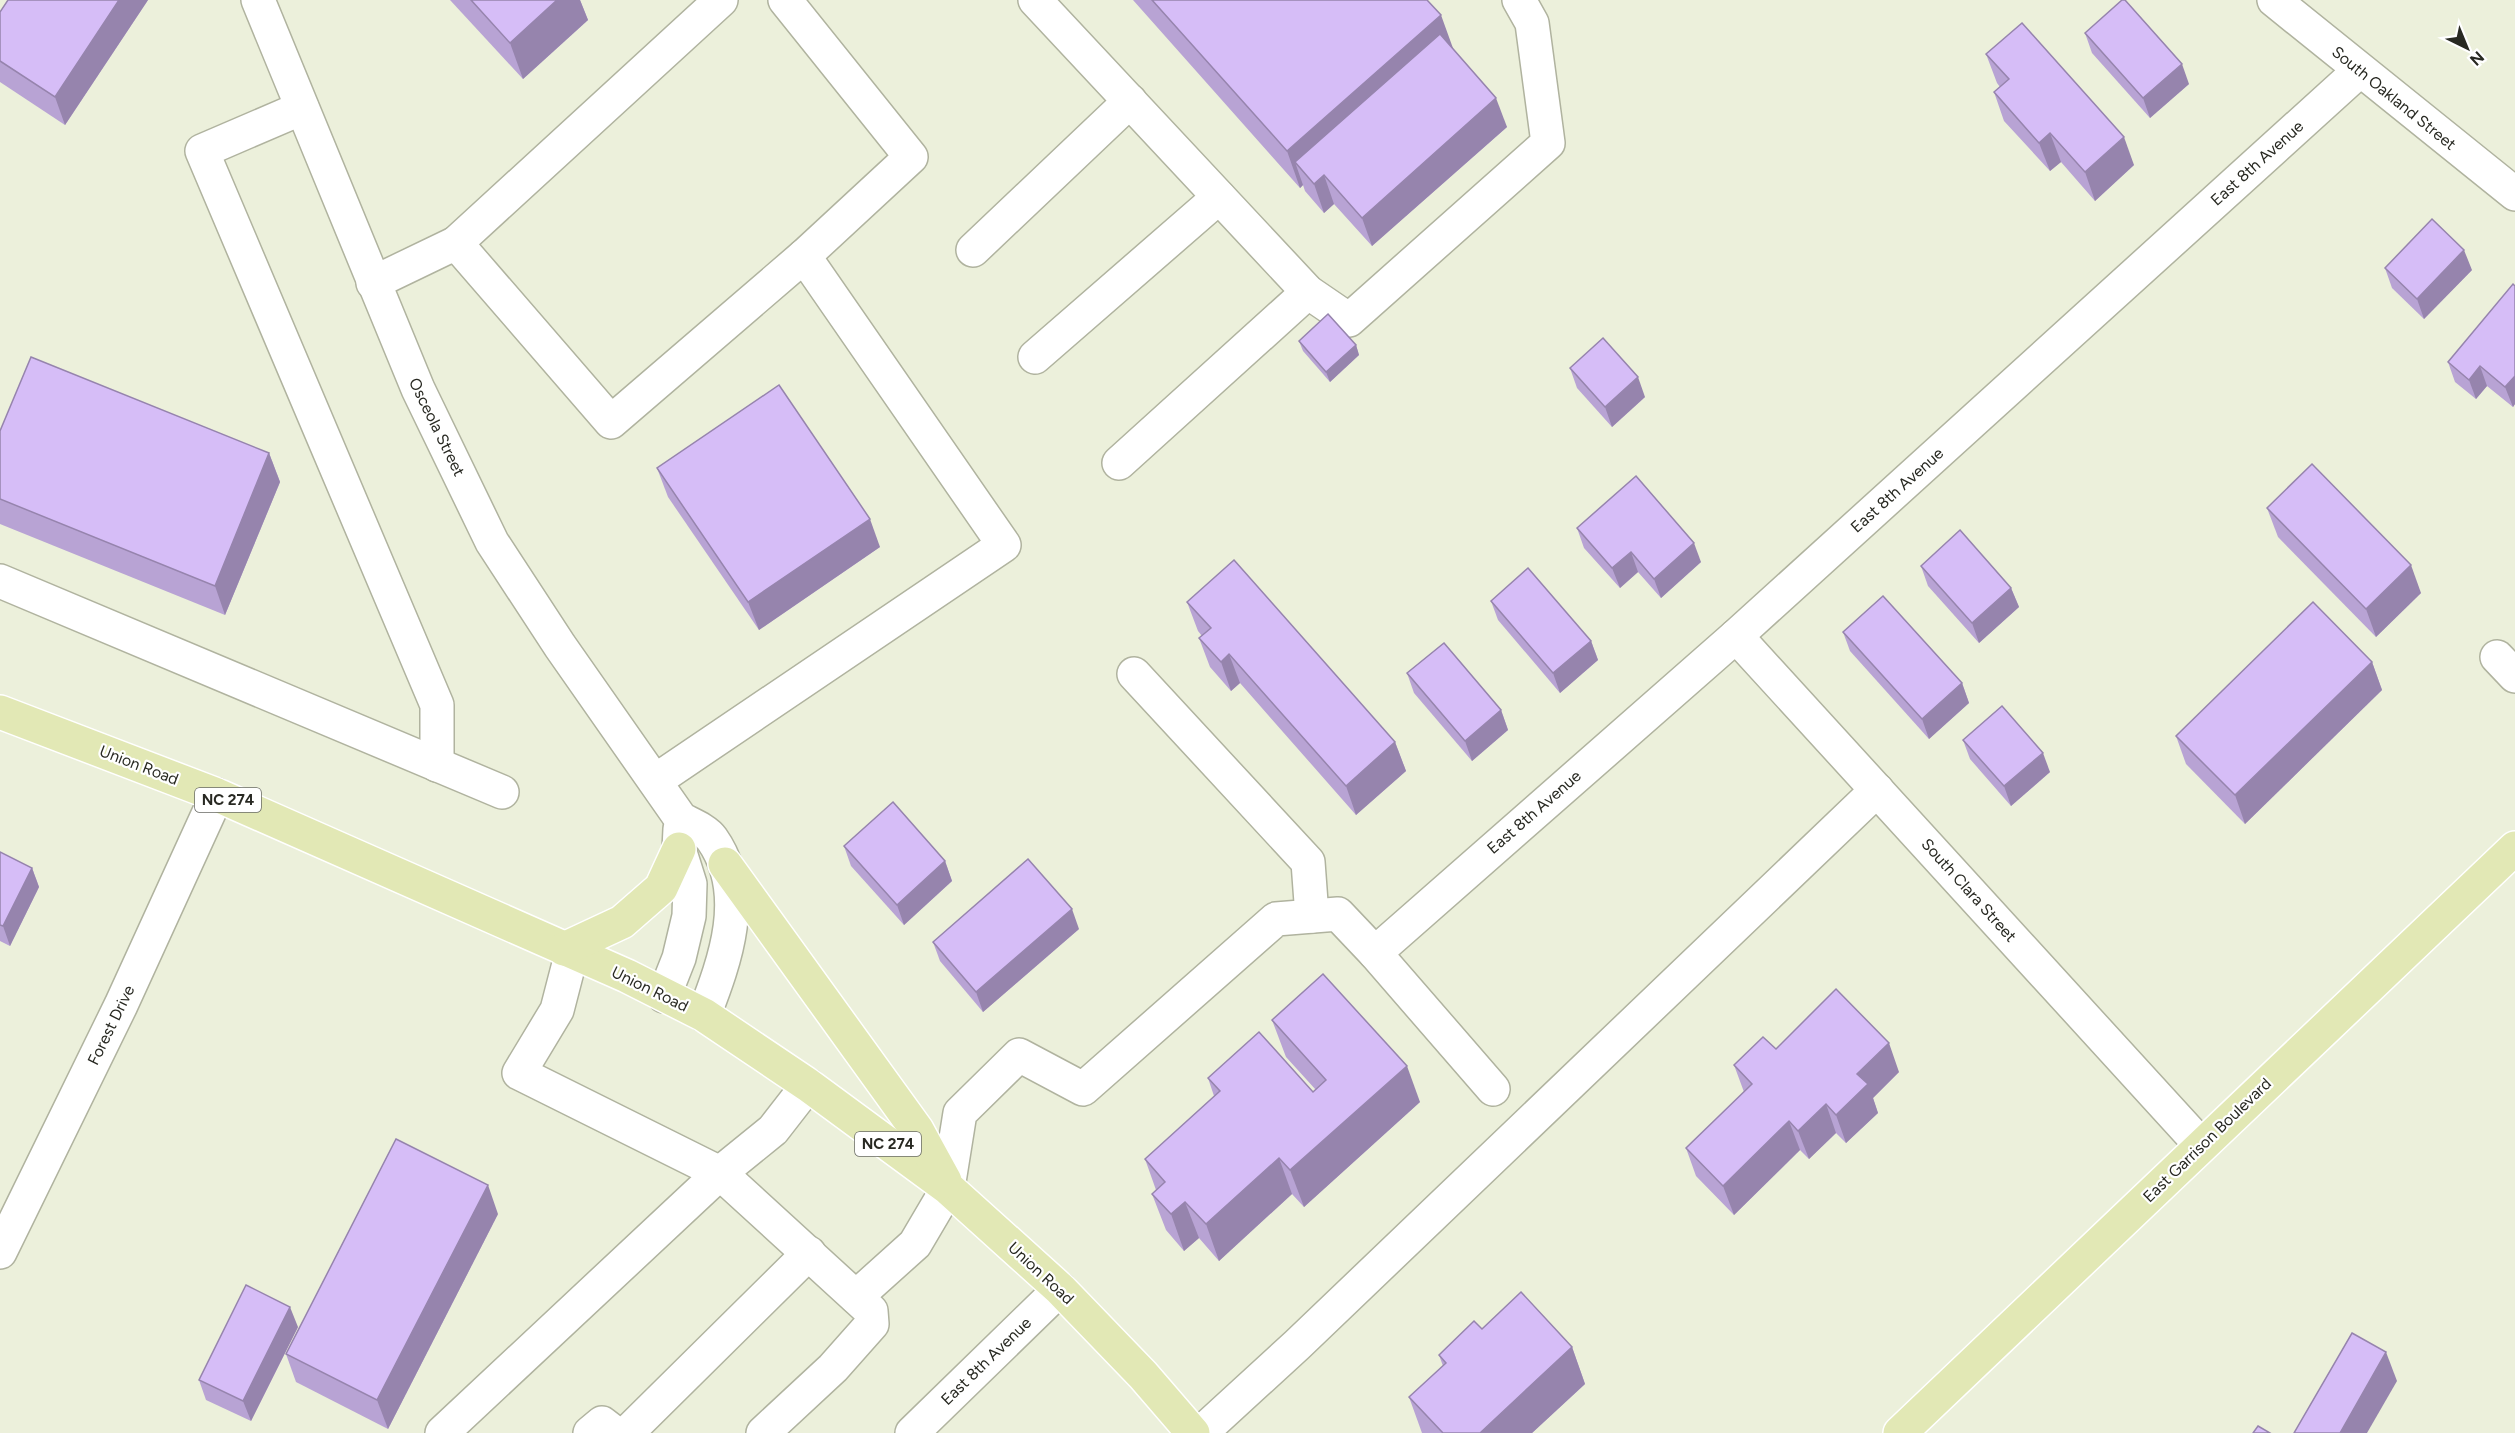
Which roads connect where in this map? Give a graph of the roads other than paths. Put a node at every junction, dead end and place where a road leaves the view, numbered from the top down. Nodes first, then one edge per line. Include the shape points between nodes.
1 (258, 0) edge
2 (721, 0) edge
3 (785, 0) edge
4 (1035, 0) edge
5 (1519, 0) edge
6 (2274, 0) edge
7 (2359, 71) junction
8 (1130, 101) junction
9 (302, 108) junction
10 (2515, 194) edge
11 (1219, 197) junction
12 (456, 243) junction
13 (973, 250) dead end
14 (804, 256) junction
15 (373, 283) junction
16 (1308, 292) junction
17 (1035, 357) dead end
18 (1119, 463) dead end
19 (0, 581) edge
20 (1736, 636) junction
21 (1134, 674) dead end
22 (0, 711) edge
23 (437, 765) junction
24 (655, 781) junction
25 (1877, 790) junction
26 (502, 792) dead end
27 (217, 795) junction
28 (680, 834) junction
29 (2515, 848) edge
30 (725, 864) junction
31 (1312, 916) junction
32 (568, 950) junction
33 (1375, 952) junction
34 (664, 996) junction
35 (704, 1015) junction
36 (808, 1086) junction
37 (1493, 1089) dead end
38 (2201, 1145) junction
39 (720, 1173) junction
40 (948, 1188) junction
41 (0, 1252) edge
42 (809, 1254) junction
43 (1060, 1289) junction
44 (856, 1297) junction
45 (442, 1433) edge
46 (590, 1433) edge
47 (615, 1433) edge
48 (627, 1433) edge
49 (763, 1433) edge
50 (912, 1433) edge
51 (1193, 1433) edge
52 (1201, 1433) edge
53 (1900, 1433) edge

1 - 9 street, Osceola Street
2 - 12 street
3 - 14 street via 911,156
4 - 8 street
5 - 16 street via 1532,23 1548,143 1349,320
6 - 7 street, South Oakland Street
7 - 10 street, South Oakland Street
7 - 20 street, East 8th Avenue
8 - 11 street
8 - 13 street
9 - 15 street, Osceola Street
9 - 23 street via 202,151 437,705
11 - 16 street
11 - 17 street
12 - 14 street via 611,422
12 - 15 street
14 - 24 street via 1004,545
15 - 24 street, Osceola Street via 418,389 492,542
16 - 18 street
19 - 23 street
20 - 25 street, South Clara Street
20 - 33 street, East 8th Avenue
21 - 31 street via 1308,861
22 - 27 main road, Union Road / NC 274
23 - 26 street
24 - 28 street, Osceola Street
25 - 38 street, South Clara Street
25 - 52 street
27 - 32 main road, Union Road / NC 274
27 - 41 street, Forest Drive via 121,1005
28 - 30 street, Osceola Street via 711,837
28 - 32 main road via 661,888 622,922
28 - 34 street, Osceola Street via 690,884 689,916
29 - 38 main road, East Garrison Boulevard
30 - 35 street, Osceola Street via 731,899 730,935
30 - 40 main road via 917,1130
31 - 33 street via 1338,914
31 - 40 street via 1276,919 1083,1089 1019,1055 960,1113
32 - 34 main road, Union Road / NC 274
32 - 39 street via 557,1010 519,1073
33 - 37 street
34 - 35 main road, Union Road / NC 274
35 - 36 main road, Union Road / NC 274
36 - 39 street via 773,1130
36 - 40 main road, Union Road / NC 274
38 - 53 main road, East Garrison Boulevard
39 - 42 street
39 - 45 street
40 - 43 main road, Union Road / NC 274
40 - 44 street via 915,1244
42 - 44 street
42 - 48 street
43 - 50 street, East 8th Avenue
43 - 51 main road, Union Road / NC 274
44 - 49 street via 872,1311 872,1324 833,1368
46 - 47 street via 602,1423

